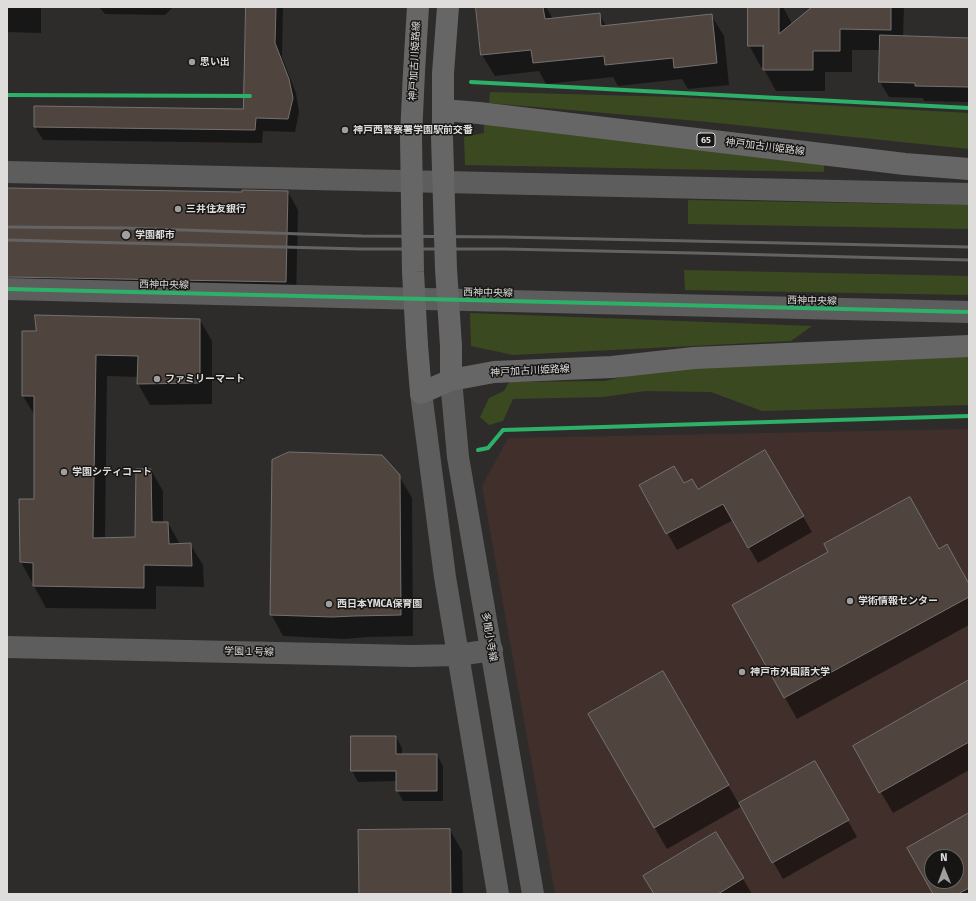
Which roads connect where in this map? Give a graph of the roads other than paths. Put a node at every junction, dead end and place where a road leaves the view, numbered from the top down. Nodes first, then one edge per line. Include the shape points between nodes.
1 (418, 7) edge
2 (448, 7) edge
3 (443, 110) junction
4 (411, 136) junction
5 (969, 169) edge
6 (7, 172) edge
7 (969, 194) edge
8 (7, 289) edge
9 (969, 312) edge
10 (969, 346) edge
11 (451, 380) junction
12 (421, 393) junction
13 (7, 647) edge
14 (492, 650) junction
15 (458, 656) junction
16 (498, 894) edge
17 (533, 894) edge

1 - 4 main road, 神戸加古川姫路線
2 - 3 main road
3 - 4 main road
3 - 5 main road, 神戸加古川姫路線 / 65 via 905,164
3 - 11 main road, bridge
4 - 12 main road, 神戸加古川姫路線, bridge via 413,272
6 - 7 street
8 - 9 street, 西神中央線
10 - 11 main road, 神戸加古川姫路線 via 694,358 612,367 494,372
11 - 12 main road, 神戸加古川姫路線
11 - 14 street, 多聞小寺線 via 458,457
12 - 15 street
13 - 15 street, 学園１号線
14 - 15 street, 学園１号線
14 - 17 street, 多聞小寺線
15 - 16 street

